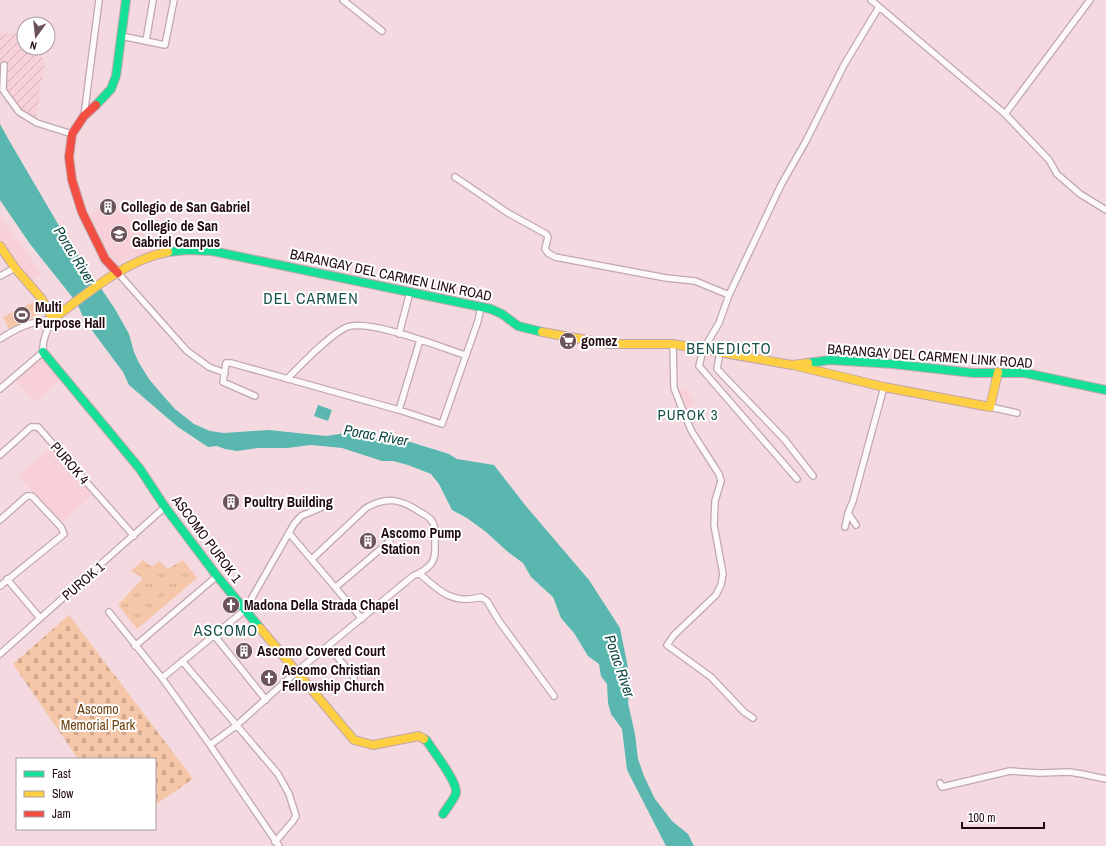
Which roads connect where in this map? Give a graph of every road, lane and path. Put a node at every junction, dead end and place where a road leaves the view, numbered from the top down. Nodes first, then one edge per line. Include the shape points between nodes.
1 (99, 0) edge
2 (126, 0) edge
3 (153, 0) edge
4 (174, 0) edge
5 (343, 0) edge
6 (871, 0) edge
7 (1090, 0) edge
8 (879, 7) junction
9 (382, 31) dead end
10 (121, 36) junction
11 (146, 41) junction
12 (4, 65) dead end
13 (1005, 114) junction
14 (84, 116) junction
15 (72, 134) junction
16 (455, 177) dead end
17 (1106, 210) edge
18 (2, 251) edge
19 (16, 268) junction
20 (118, 273) junction
21 (0, 276) edge
22 (410, 292) junction
23 (729, 295) junction
24 (481, 307) junction
25 (52, 319) junction
26 (399, 334) junction
27 (0, 339) edge
28 (420, 340) junction
29 (673, 344) junction
30 (703, 350) junction
31 (43, 352) junction
32 (720, 352) junction
33 (465, 356) junction
34 (792, 365) junction
35 (998, 372) junction
36 (225, 373) junction
37 (286, 379) junction
38 (884, 387) junction
39 (0, 389) edge
40 (1106, 390) edge
41 (255, 396) dead end
42 (990, 407) junction
43 (399, 410) junction
44 (1017, 413) dead end
45 (0, 455) edge
46 (813, 476) dead end
47 (797, 479) dead end
48 (166, 508) junction
49 (320, 508) dead end
50 (848, 513) junction
51 (0, 520) edge
52 (856, 525) dead end
53 (844, 527) dead end
54 (289, 533) junction
55 (134, 536) junction
56 (390, 541) dead end
57 (312, 559) junction
58 (419, 573) junction
59 (217, 576) junction
60 (7, 579) junction
61 (0, 586) edge
62 (336, 588) junction
63 (245, 610) junction
64 (109, 612) dead end
65 (40, 618) junction
66 (362, 618) junction
67 (214, 635) junction
68 (135, 646) junction
69 (328, 646) junction
70 (0, 654) edge
71 (182, 661) junction
72 (296, 672) junction
73 (354, 677) dead end
74 (162, 678) junction
75 (554, 696) dead end
76 (266, 700) junction
77 (753, 718) dead end
78 (237, 725) junction
79 (210, 745) junction
80 (1106, 779) edge
81 (940, 783) dead end
82 (443, 814) dead end
83 (277, 844) edge

1 - 14 street
2 - 10 street
3 - 11 street
4 - 11 street via 165,44
5 - 9 street
6 - 8 street
7 - 13 street
8 - 13 street
8 - 23 street via 844,65 781,185
10 - 11 street
10 - 14 street via 116,76 111,89
12 - 15 street via 2,90 19,112 37,123
13 - 17 street via 1049,160 1058,174 1080,194
14 - 15 street
15 - 20 street via 69,157 72,180 82,212 105,259
16 - 23 street via 508,213 546,234 548,237 545,249 555,257 695,281
18 - 19 street
19 - 21 street
19 - 25 street via 41,298
20 - 22 street, BARANGAY DEL CARMEN LINK ROAD via 158,254 177,250 212,251
20 - 25 street, BARANGAY DEL CARMEN LINK ROAD
20 - 36 street via 187,351 209,367
22 - 24 street, BARANGAY DEL CARMEN LINK ROAD
22 - 26 street
23 - 30 street via 719,323
24 - 29 street, BARANGAY DEL CARMEN LINK ROAD via 500,312 516,324 534,331 609,344
24 - 33 street
25 - 27 street via 29,323
25 - 31 street via 44,339
26 - 28 street
26 - 37 street via 361,325 346,328 338,332
28 - 33 street
28 - 43 street
29 - 30 street, BARANGAY DEL CARMEN LINK ROAD
29 - 77 street via 674,388 690,426 721,481 715,501 714,525 723,574 716,595 674,635 668,645 711,677
30 - 32 street, BARANGAY DEL CARMEN LINK ROAD
30 - 47 street via 699,366
31 - 39 street
31 - 48 street, ASCOMO PUROK 1 via 140,469
32 - 34 street, BARANGAY DEL CARMEN LINK ROAD
32 - 46 street via 717,369 785,440
33 - 43 street via 442,424
34 - 35 street, BARANGAY DEL CARMEN LINK ROAD via 830,360 973,373
34 - 38 street
35 - 40 street, BARANGAY DEL CARMEN LINK ROAD via 1025,373
35 - 42 street
36 - 37 street via 226,363 231,363
36 - 41 street via 223,382
37 - 43 street
38 - 42 street
38 - 50 street
42 - 44 street
45 - 55 street, PUROK 4 via 32,427 38,427
48 - 55 street, PUROK 1
48 - 59 street, ASCOMO PUROK 1
49 - 54 street via 301,516
50 - 52 street
50 - 53 street
51 - 60 street via 27,496 32,496 61,527 64,534
54 - 57 street
54 - 63 street
55 - 65 street, PUROK 1
56 - 62 street
57 - 58 street via 366,508 384,500 396,500 428,516 435,528 432,563
57 - 62 street
58 - 66 street
58 - 75 street via 450,598 461,600 481,597 486,601
59 - 63 street, ASCOMO PUROK 1
59 - 68 street
60 - 61 street
60 - 65 street
62 - 66 street
63 - 67 street
63 - 72 street, ASCOMO PUROK 1
64 - 68 street
65 - 70 street, PUROK 1
66 - 69 street
67 - 71 street
67 - 76 street
68 - 74 street
69 - 72 street
69 - 73 street
71 - 74 street
71 - 78 street
72 - 76 street
72 - 82 street, ASCOMO PUROK 1 via 354,740 373,745 419,736 423,738 455,786 456,793
74 - 79 street
76 - 78 street
78 - 79 street
78 - 83 street via 278,774 289,794 296,816
79 - 83 street
80 - 81 street via 1075,773 1040,774 1010,771 942,787

